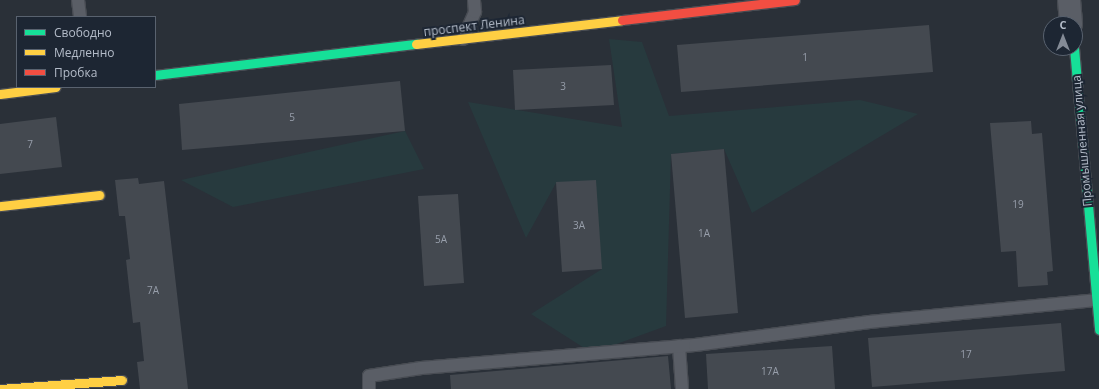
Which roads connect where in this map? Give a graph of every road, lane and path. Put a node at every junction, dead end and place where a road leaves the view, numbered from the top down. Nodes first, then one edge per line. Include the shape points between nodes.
1 (78, 0) edge
2 (474, 0) edge
3 (795, 0) edge
4 (1069, 0) edge
5 (80, 16) edge
6 (1070, 16) edge
7 (463, 39) junction
8 (1075, 56) edge
9 (156, 75) edge
10 (48, 88) edge
11 (0, 94) edge
12 (99, 195) dead end
13 (0, 206) edge
14 (1096, 300) junction
15 (1098, 316) edge
16 (1099, 330) edge
17 (679, 346) junction
18 (122, 380) dead end
19 (0, 389) edge
20 (369, 389) edge
21 (682, 389) edge

1 - 5 lane
2 - 7 lane via 475,12
3 - 7 street, проспект Ленина
4 - 6 street
7 - 9 street, проспект Ленина
8 - 14 street, Промышленная улица
10 - 11 street
12 - 13 street
14 - 15 street, Промышленная улица
14 - 17 lane via 869,322
15 - 16 street, Промышленная улица
17 - 20 lane via 421,368 369,376
17 - 21 lane
18 - 19 street

